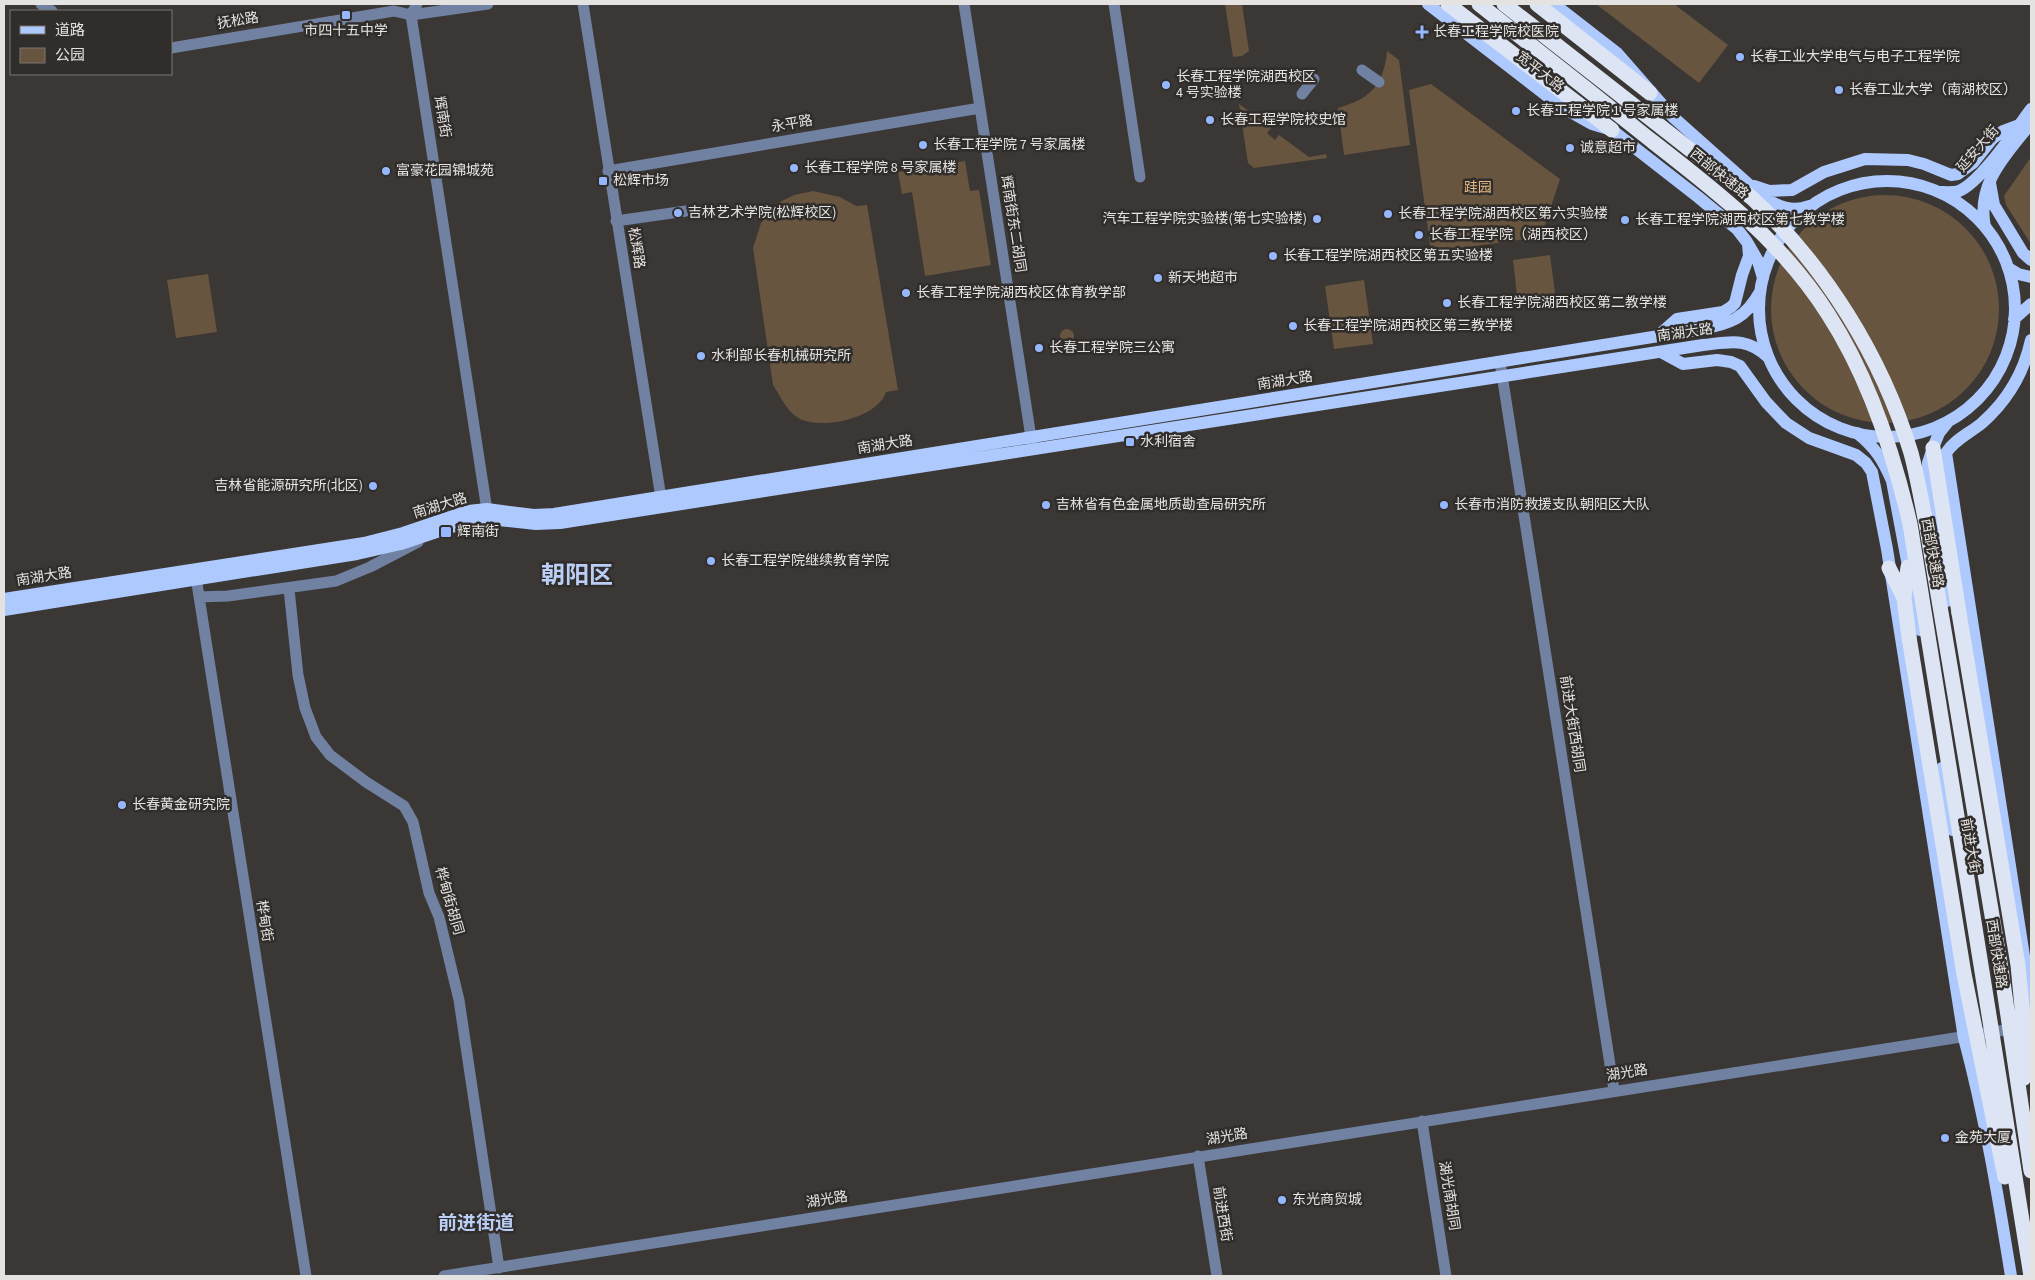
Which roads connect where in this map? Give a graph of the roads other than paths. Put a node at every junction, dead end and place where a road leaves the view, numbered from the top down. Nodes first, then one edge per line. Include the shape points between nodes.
1 (417, 4) edge
2 (488, 4) edge
3 (583, 4) edge
4 (964, 4) edge
5 (1114, 4) edge
6 (1428, 4) edge
7 (1448, 4) edge
8 (1479, 4) edge
9 (1504, 4) edge
10 (1537, 4) edge
11 (1554, 4) edge
12 (397, 7) edge
13 (411, 15) junction
14 (172, 48) edge
15 (1362, 70) dead end
16 (1314, 79) dead end
17 (1379, 82) dead end
18 (1650, 92) junction
19 (1302, 94) dead end
20 (980, 108) junction
21 (2031, 109) edge
22 (2025, 124) edge
23 (1612, 130) junction
24 (608, 170) junction
25 (1992, 175) junction
26 (1140, 177) dead end
27 (1746, 183) junction
28 (1937, 192) junction
29 (1816, 204) junction
30 (686, 211) dead end
31 (616, 221) junction
32 (1984, 227) junction
33 (1747, 242) junction
34 (2031, 260) edge
35 (2008, 268) junction
36 (2031, 277) edge
37 (1763, 278) junction
38 (1760, 292) junction
39 (2031, 304) edge
40 (2014, 318) junction
41 (1658, 336) junction
42 (2031, 340) edge
43 (1661, 352) junction
44 (1768, 357) junction
45 (1500, 362) junction
46 (1502, 376) junction
47 (1948, 421) junction
48 (1844, 430) junction
49 (1857, 433) junction
50 (1032, 442) junction
51 (1932, 448) junction
52 (1872, 472) junction
53 (661, 498) junction
54 (488, 514) junction
55 (438, 531) junction
56 (1908, 567) junction
57 (1889, 568) junction
58 (196, 575) junction
59 (290, 589) junction
60 (199, 596) junction
61 (1904, 598) junction
62 (4, 599) edge
63 (4, 610) edge
64 (2031, 1026) edge
65 (2015, 1029) junction
66 (2031, 1030) edge
67 (1987, 1034) junction
68 (1964, 1038) junction
69 (1614, 1090) junction
70 (2022, 1104) junction
71 (1422, 1121) junction
72 (2031, 1145) edge
73 (1198, 1156) junction
74 (2031, 1171) edge
75 (499, 1268) junction
76 (306, 1276) edge
77 (444, 1276) edge
78 (1217, 1276) edge
79 (1446, 1276) edge
80 (2011, 1276) edge
81 (2028, 1276) edge

1 - 13 street
2 - 13 street, 抚松路
3 - 24 street, 松辉路
4 - 20 street, 辉南街东二胡同
5 - 26 street
6 - 23 main road, 宽平大路 via 1560,106 1592,124
7 - 23 highway
8 - 81 highway, 西部快速路, bridge via 1740,210 1784,254 1807,283 1854,358 1894,457 1910,524
9 - 70 highway, 西部快速路, bridge via 1752,198 1774,219 1820,272 1874,362 1910,452 1919,488
10 - 18 highway
11 - 18 main road via 1617,52
12 - 13 street, 抚松路
12 - 14 street, 抚松路
13 - 54 street, 辉南街
15 - 17 street
16 - 19 street
18 - 27 main road
20 - 24 street, 永平路
20 - 50 street, 辉南街东二胡同 via 978,124
21 - 22 main road, 延安大街
22 - 25 main road, 延安大街
22 - 27 main road via 2003,131 1992,139 1973,163 1958,174 1950,175 1908,160 1885,158 1842,164 1782,192
22 - 28 main road, 延安大街 via 1970,184 1958,191
23 - 33 main road, 宽平大路 via 1730,224
24 - 31 street, 松辉路
25 - 32 main road, 延安大街 via 1981,211
25 - 34 main road via 1990,190 1994,205 2023,253
27 - 29 main road via 1777,206 1794,210
28 - 29 main road via 1905,183 1878,182 1839,191
28 - 32 main road via 1965,208
29 - 37 main road via 1786,231 1772,253
30 - 31 street
31 - 53 street, 松辉路
32 - 35 main road via 2000,248
33 - 37 main road, 宽平大路
33 - 41 main road via 1749,256 1736,303 1723,312 1677,319
35 - 36 main road
35 - 40 main road via 2015,299
37 - 38 main road
38 - 41 main road, 南湖大路 via 1751,309 1738,318
38 - 44 main road via 1759,318
39 - 40 main road
40 - 47 main road via 2008,351 1996,375 1980,397
41 - 45 main road, 南湖大路
42 - 64 main road via 2027,358 2012,388 1983,422 1946,453 2026,968
43 - 44 main road, 南湖大路 via 1745,342 1756,346
43 - 46 main road, 南湖大路
43 - 52 main road via 1683,364 1717,360 1740,366 1786,424 1809,438 1856,455
44 - 48 main road via 1798,402 1819,418
45 - 46 street, 前进大街西胡同
45 - 50 main road, 南湖大路
46 - 50 main road, 南湖大路
46 - 69 street, 前进大街西胡同
47 - 49 main road via 1910,435 1883,437
47 - 51 main road, 前进大街
48 - 49 main road
48 - 52 main road via 1856,443
49 - 56 main road, 前进大街 via 1874,447 1892,480
50 - 53 main road, 南湖大路
50 - 54 main road, 南湖大路 via 560,523 536,524
51 - 65 main road, 前进大街 via 1928,483
51 - 70 highway, bridge via 2018,965 2026,1049
52 - 57 main road
53 - 54 main road, 南湖大路 via 554,514
54 - 55 main road, 南湖大路
54 - 58 main road, 南湖大路 via 468,512 364,543
55 - 58 main road, 南湖大路 via 357,554
55 - 59 street via 336,581
56 - 61 highway
56 - 67 main road, 前进大街
57 - 61 highway
57 - 68 main road
58 - 60 street, 桦甸街
58 - 62 main road, 南湖大路
58 - 63 main road, 南湖大路
59 - 60 street
59 - 75 street, 桦甸街胡同 via 298,675 316,737 330,755 404,806 413,822 459,1000
60 - 76 street, 桦甸街
61 - 81 highway, bridge via 1964,974
64 - 65 street, 湖光路
64 - 66 main road
65 - 67 street, 湖光路
65 - 72 main road, 前进大街
67 - 68 street, 湖光路
67 - 81 main road, 前进大街
68 - 69 street, 湖光路
68 - 80 main road via 1998,1194
69 - 71 street, 湖光路
70 - 74 highway, 西部快速路, bridge
71 - 73 street, 湖光路
71 - 79 street, 湖光南胡同
73 - 75 street, 湖光路
73 - 78 street, 前进西街
75 - 77 street, 湖光路

